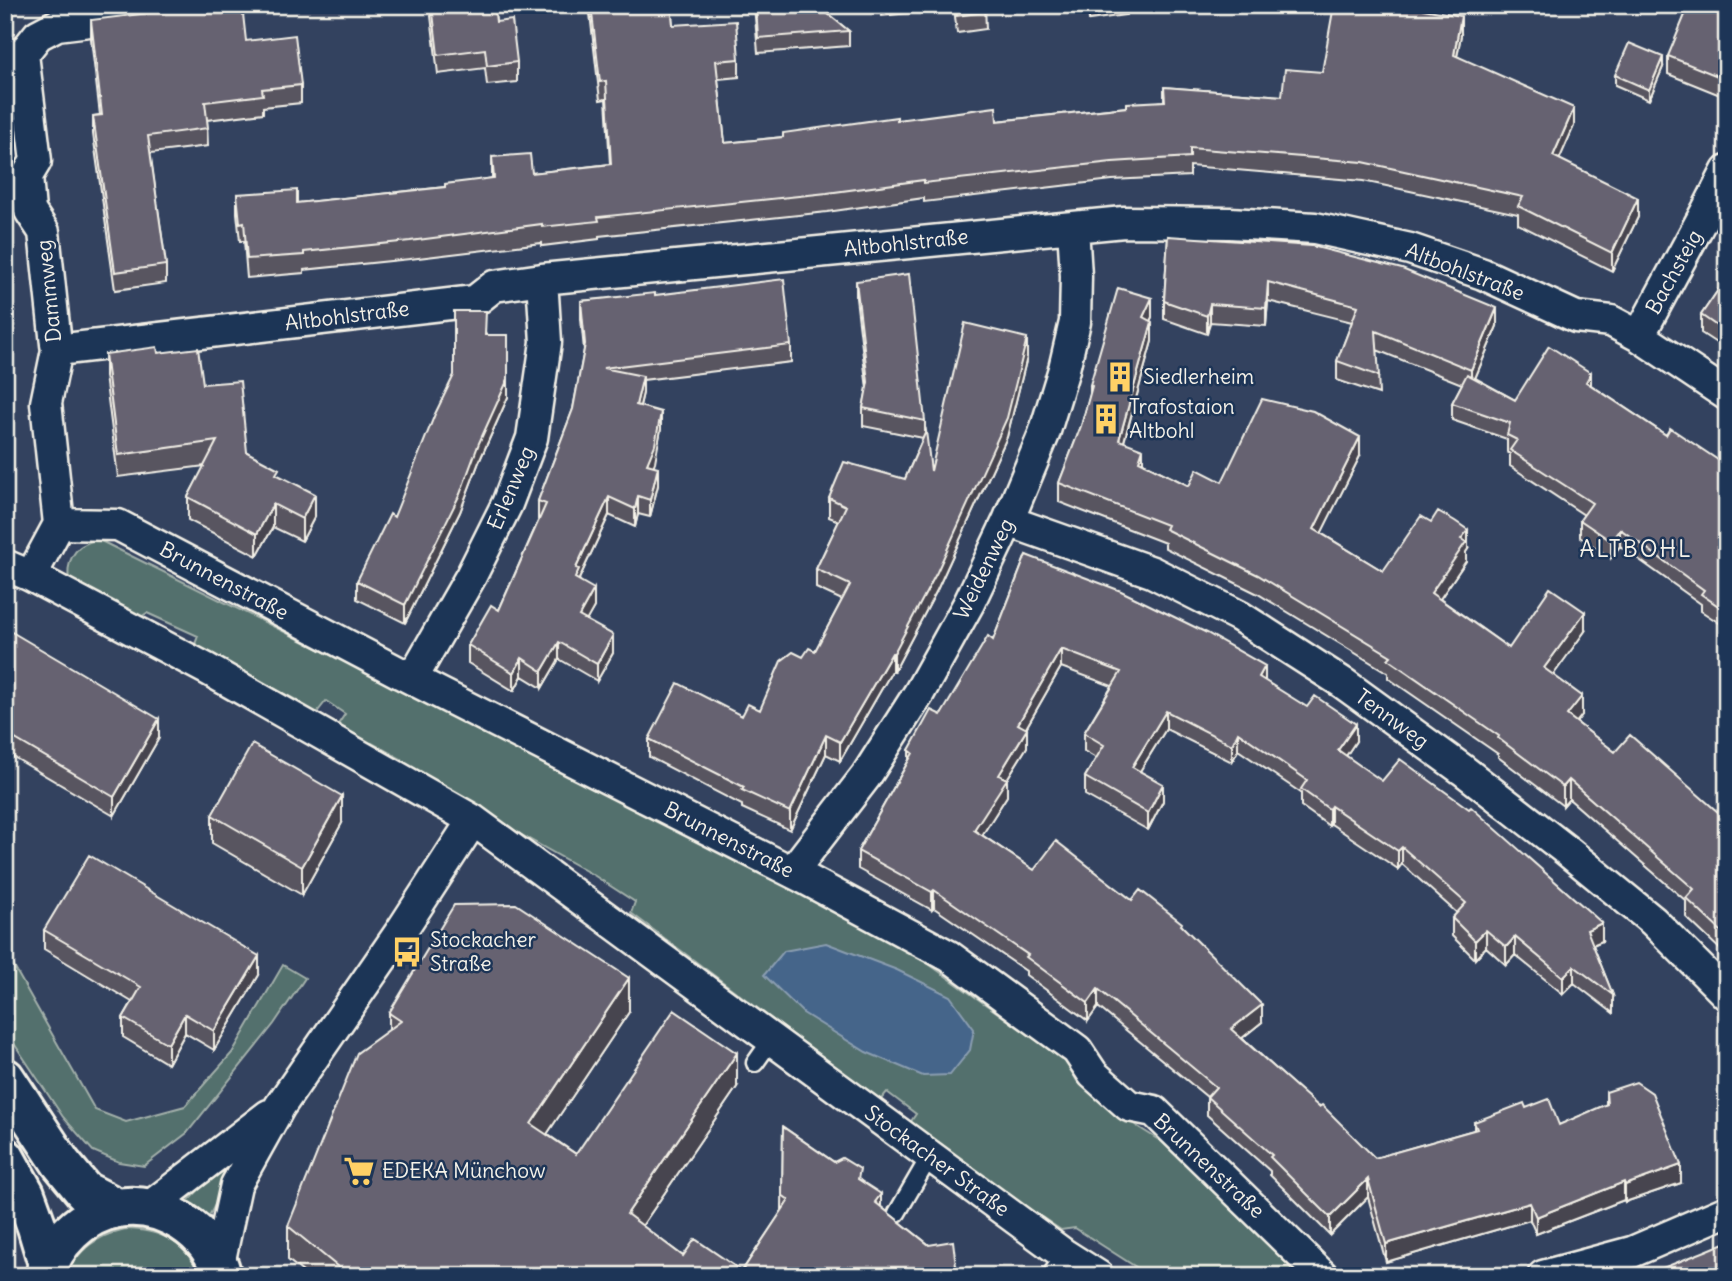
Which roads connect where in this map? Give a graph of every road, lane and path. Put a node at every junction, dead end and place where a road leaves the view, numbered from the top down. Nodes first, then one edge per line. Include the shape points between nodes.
1 (162, 13) edge
2 (1727, 171) edge
3 (1073, 227) junction
4 (541, 279) junction
5 (1639, 336) junction
6 (57, 351) junction
7 (1727, 395) edge
8 (1008, 521) junction
9 (59, 524) junction
10 (18, 571) edge
11 (412, 679) junction
12 (473, 820) junction
13 (792, 872) junction
14 (1727, 995) edge
15 (5, 1078) edge
16 (281, 1106) junction
17 (930, 1156) junction
18 (5, 1158) edge
19 (132, 1208) junction
20 (1727, 1211) edge
21 (897, 1213) dead end
22 (1057, 1265) edge
23 (46, 1270) edge
24 (220, 1270) edge
25 (1098, 1276) edge
26 (1323, 1276) edge
27 (1543, 1276) edge

1 - 6 street, Dammweg via 57,25 38,34 23,54 36,161 27,176 30,211 44,232
2 - 5 street, Bachsteig
3 - 4 street, Altbohlstraße
3 - 5 street, Altbohlstraße via 1124,222 1314,228 1422,253 1483,274 1576,317 1611,321
3 - 8 street, Weidenweg via 1075,322 1044,435
4 - 6 street, Altbohlstraße via 494,286 475,301
4 - 11 street, Erlenweg via 546,342 532,438 501,516
5 - 7 street, Altbohlstraße
6 - 9 street, Dammweg via 46,403
8 - 13 street, Weidenweg via 919,693 866,776
8 - 14 street, Tennweg via 1152,572 1239,616 1343,682 1566,850 1653,921
9 - 10 street
9 - 11 street, Brunnenstraße via 118,525
10 - 12 street, Stockacher Straße via 207,668
11 - 13 street, Brunnenstraße
12 - 16 street
12 - 17 street, Stockacher Straße via 764,1051
13 - 26 street, Brunnenstraße via 949,956 1077,1049 1093,1074 1129,1106 1154,1111
15 - 19 main road via 84,1191
16 - 19 street via 207,1164
16 - 24 street via 236,1185
17 - 21 lane
17 - 22 street, Stockacher Straße
18 - 23 main road via 25,1194
19 - 23 main road via 88,1219 64,1238
19 - 24 main road via 177,1218 202,1237
20 - 27 street via 1632,1252
22 - 25 street, Stockacher Straße

